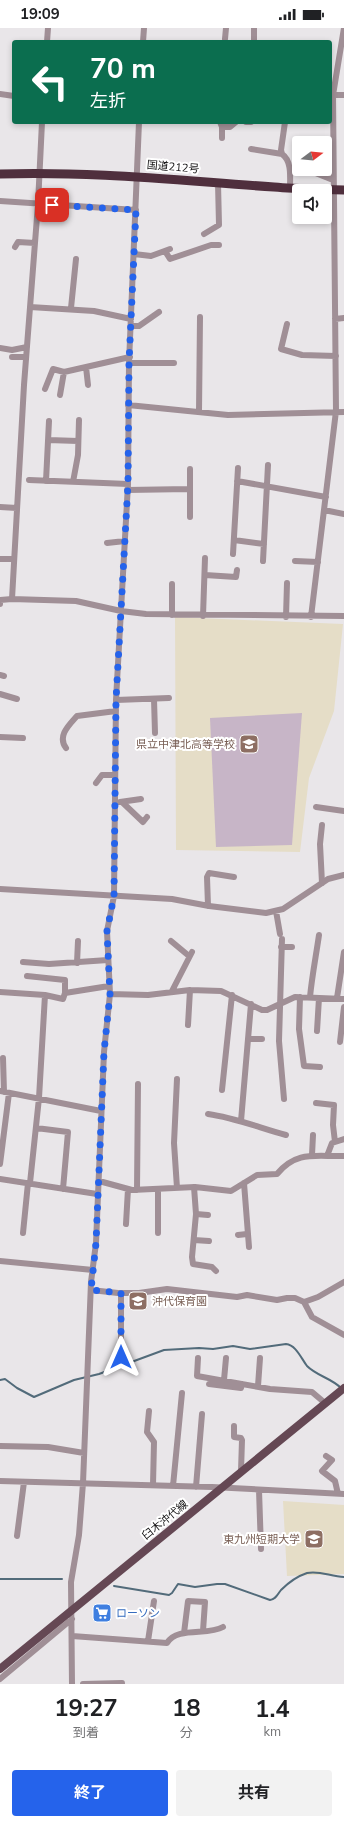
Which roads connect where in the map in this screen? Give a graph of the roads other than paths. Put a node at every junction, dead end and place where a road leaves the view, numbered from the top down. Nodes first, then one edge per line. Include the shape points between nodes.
1 (48, 28) edge
2 (144, 28) edge
3 (226, 28) edge
4 (254, 28) edge
5 (344, 28) edge
6 (225, 39) dead end
7 (47, 40) edge
8 (143, 40) edge
9 (254, 40) edge
10 (0, 94) edge
11 (333, 95) junction
12 (344, 95) edge
13 (12, 96) edge
14 (42, 124) edge
15 (139, 124) edge
16 (234, 124) edge
17 (285, 124) edge
18 (221, 125) edge
19 (222, 138) dead end
20 (251, 149) dead end
21 (282, 154) junction
22 (38, 173) junction
23 (0, 174) edge
24 (323, 176) edge
25 (137, 177) junction
26 (333, 180) junction
27 (218, 183) junction
28 (290, 188) junction
29 (333, 190) junction
30 (344, 190) edge
31 (0, 200) edge
32 (38, 204) junction
33 (136, 210) junction
34 (204, 234) dead end
35 (35, 243) junction
36 (219, 245) dead end
37 (15, 247) dead end
38 (134, 254) junction
39 (76, 259) dead end
40 (30, 307) junction
41 (71, 308) junction
42 (159, 312) dead end
43 (200, 317) dead end
44 (344, 318) edge
45 (335, 319) junction
46 (131, 322) junction
47 (287, 324) dead end
48 (27, 347) junction
49 (0, 348) edge
50 (336, 356) junction
51 (12, 357) dead end
52 (26, 358) junction
53 (129, 360) junction
54 (174, 363) dead end
55 (86, 367) junction
56 (64, 372) junction
57 (88, 385) dead end
58 (45, 388) dead end
59 (60, 395) dead end
60 (128, 405) junction
61 (199, 412) junction
62 (336, 412) junction
63 (344, 412) edge
64 (79, 420) dead end
65 (49, 421) dead end
66 (48, 440) junction
67 (78, 441) junction
68 (268, 465) dead end
69 (238, 468) dead end
70 (190, 469) dead end
71 (29, 480) dead end
72 (46, 481) junction
73 (237, 481) junction
74 (73, 482) junction
75 (128, 487) junction
76 (267, 487) junction
77 (189, 489) junction
78 (326, 497) junction
79 (0, 507) edge
80 (17, 508) junction
81 (324, 510) junction
82 (344, 514) edge
83 (190, 517) dead end
84 (234, 540) junction
85 (125, 541) junction
86 (107, 543) dead end
87 (264, 544) junction
88 (233, 554) dead end
89 (0, 558) edge
90 (205, 558) dead end
91 (14, 559) junction
92 (263, 561) dead end
93 (295, 561) dead end
94 (318, 562) junction
95 (237, 570) dead end
96 (205, 575) junction
97 (288, 583) dead end
98 (172, 584) dead end
99 (12, 599) junction
100 (0, 604) edge
101 (121, 611) junction
102 (172, 615) junction
103 (203, 616) junction
104 (344, 616) edge
105 (286, 617) junction
106 (311, 617) junction
107 (0, 694) edge
108 (169, 698) dead end
109 (16, 699) dead end
110 (154, 699) junction
111 (116, 700) junction
112 (116, 711) junction
113 (155, 733) dead end
114 (0, 737) edge
115 (23, 738) dead end
116 (66, 748) dead end
117 (115, 775) junction
118 (96, 783) dead end
119 (141, 799) dead end
120 (122, 802) junction
121 (114, 804) junction
122 (316, 807) dead end
123 (344, 811) edge
124 (147, 817) dead end
125 (322, 825) dead end
126 (344, 875) edge
127 (234, 877) dead end
128 (322, 883) junction
129 (0, 889) edge
130 (114, 896) junction
131 (208, 906) junction
132 (276, 911) junction
133 (319, 935) dead end
134 (171, 941) dead end
135 (78, 942) dead end
136 (281, 947) junction
137 (292, 948) dead end
138 (344, 952) edge
139 (108, 960) junction
140 (23, 962) dead end
141 (77, 963) junction
142 (27, 976) dead end
143 (109, 986) junction
144 (190, 990) junction
145 (172, 991) junction
146 (0, 992) edge
147 (65, 993) junction
148 (110, 994) junction
149 (45, 995) junction
150 (232, 995) junction
151 (300, 997) junction
152 (310, 997) junction
153 (319, 998) junction
154 (337, 998) junction
155 (344, 999) edge
156 (251, 1004) junction
157 (279, 1004) junction
158 (344, 1007) edge
159 (188, 1025) dead end
160 (317, 1031) dead end
161 (248, 1039) junction
162 (262, 1039) dead end
163 (340, 1042) dead end
164 (3, 1058) dead end
165 (320, 1067) dead end
166 (177, 1079) dead end
167 (138, 1084) dead end
168 (222, 1090) dead end
169 (4, 1092) edge
170 (39, 1098) junction
171 (284, 1100) dead end
172 (316, 1103) dead end
173 (101, 1111) junction
174 (212, 1113) dead end
175 (241, 1122) junction
176 (36, 1128) junction
177 (286, 1135) dead end
178 (313, 1135) dead end
179 (344, 1139) edge
180 (335, 1142) junction
181 (312, 1155) junction
182 (327, 1156) junction
183 (344, 1156) edge
184 (0, 1164) edge
185 (0, 1179) edge
186 (98, 1181) junction
187 (29, 1183) junction
188 (244, 1183) junction
189 (194, 1187) junction
190 (177, 1188) junction
191 (63, 1189) junction
192 (128, 1189) junction
193 (158, 1189) junction
194 (137, 1190) junction
195 (97, 1194) junction
196 (196, 1214) junction
197 (208, 1215) dead end
198 (126, 1224) dead end
199 (23, 1233) dead end
200 (158, 1233) dead end
201 (247, 1234) junction
202 (238, 1235) dead end
203 (194, 1240) junction
204 (209, 1241) dead end
205 (249, 1246) dead end
206 (0, 1261) edge
207 (93, 1270) junction
208 (216, 1270) dead end
209 (344, 1282) edge
210 (91, 1290) junction
211 (121, 1293) junction
212 (304, 1302) junction
213 (343, 1333) edge
214 (121, 1357) dead end
215 (198, 1358) dead end
216 (226, 1358) dead end
217 (260, 1358) dead end
218 (224, 1380) junction
219 (209, 1384) dead end
220 (242, 1384) junction
221 (258, 1386) junction
222 (344, 1388) edge
223 (182, 1393) dead end
224 (326, 1403) junction
225 (149, 1411) dead end
226 (202, 1414) dead end
227 (234, 1426) dead end
228 (0, 1446) edge
229 (84, 1453) junction
230 (326, 1456) dead end
231 (241, 1471) junction
232 (0, 1481) edge
233 (24, 1482) junction
234 (83, 1483) junction
235 (153, 1485) junction
236 (173, 1486) junction
237 (196, 1487) junction
238 (221, 1488) junction
239 (259, 1490) junction
240 (341, 1494) edge
241 (17, 1536) dead end
242 (261, 1549) dead end
243 (154, 1601) dead end
244 (72, 1610) junction
245 (72, 1619) junction
246 (223, 1627) dead end
247 (203, 1631) junction
248 (184, 1633) junction
249 (72, 1636) junction
250 (148, 1642) junction
251 (0, 1669) edge
252 (0, 1679) edge
253 (122, 1682) dead end
254 (72, 1684) edge
255 (83, 1684) edge

1 - 7 street
2 - 8 street
3 - 6 street
4 - 9 street
5 - 11 street
10 - 13 street
11 - 12 street
11 - 26 street
14 - 22 street
15 - 25 street
16 - 18 street via 230,127
17 - 21 street
18 - 19 street
20 - 21 street
21 - 28 street via 289,162
22 - 23 highway, 国道212号
22 - 25 highway, 国道212号
22 - 32 street
24 - 26 street
25 - 27 highway, 国道212号
25 - 33 street
26 - 29 street
27 - 28 highway, 国道212号
27 - 34 street via 219,225
28 - 29 highway, 国道212号
29 - 30 highway, 国道212号
29 - 45 street
31 - 32 street
32 - 33 street
32 - 35 street
33 - 38 street
35 - 37 street via 18,242
35 - 40 street
36 - 38 street via 211,245 170,259 168,250 151,256
38 - 46 street
39 - 41 street
40 - 41 street
40 - 48 street
41 - 46 street via 94,311
42 - 46 street via 139,326
43 - 61 street
44 - 45 street
45 - 50 street
46 - 53 street
47 - 50 street via 281,349 302,355
48 - 49 street via 12,350
48 - 52 street
50 - 62 street
51 - 52 street
52 - 80 street
53 - 54 street
53 - 55 street
53 - 60 street
55 - 56 street
55 - 57 street
56 - 58 street via 52,369
56 - 59 street
60 - 61 street
60 - 75 street
61 - 62 street via 228,415
62 - 63 street
62 - 78 street
64 - 67 street
65 - 66 street
66 - 67 street
66 - 72 street
67 - 74 street
68 - 76 street
69 - 73 street
70 - 77 street
71 - 72 street
72 - 74 street
73 - 76 street
73 - 84 street
74 - 75 street
75 - 77 street
75 - 85 street
76 - 78 street
76 - 87 street
77 - 83 street
78 - 81 street
79 - 80 street
80 - 91 street
81 - 82 street
81 - 94 street
84 - 87 street
84 - 88 street
85 - 86 street
85 - 101 street
87 - 92 street
89 - 91 street
90 - 96 street
91 - 99 street
93 - 94 street
94 - 106 street
95 - 96 street via 236,576
96 - 103 street
97 - 105 street
98 - 102 street
99 - 100 street via 0,600
99 - 101 street via 76,601
101 - 102 street
101 - 111 street
102 - 103 street
103 - 105 street
104 - 106 street
105 - 106 street
107 - 109 street
108 - 110 street
110 - 111 street
110 - 113 street
111 - 112 street
112 - 116 street via 77,716 64,732 63,744
112 - 117 street
114 - 115 street
117 - 118 street via 102,775
117 - 121 street
119 - 120 street
120 - 121 street
120 - 124 street via 143,822
121 - 130 street
122 - 123 street
125 - 128 street
126 - 128 street
127 - 131 street via 209,873
128 - 132 street
129 - 130 street
130 - 131 street via 172,899
130 - 139 street via 107,931
131 - 132 street via 252,912
132 - 136 street
133 - 152 street
134 - 145 street via 190,954
135 - 141 street
136 - 137 street
136 - 157 street
138 - 154 street
139 - 141 street
139 - 143 street
140 - 141 street
142 - 147 street via 65,980
143 - 147 street
143 - 148 street
144 - 145 street
144 - 150 street via 221,991
144 - 159 street
145 - 148 street via 148,995
146 - 149 street
147 - 149 street via 63,999
148 - 173 street
149 - 170 street
150 - 156 street
150 - 168 street
151 - 152 street
151 - 157 street via 289,998
151 - 165 street via 299,1029 304,1066
152 - 153 street
153 - 154 street
153 - 160 street
154 - 155 street
156 - 157 street via 262,1010
156 - 161 street
157 - 171 street
158 - 163 street
161 - 162 street
161 - 175 street
164 - 169 street
166 - 190 street via 174,1143
167 - 194 street
169 - 170 street
169 - 184 street
170 - 173 street
170 - 176 street
172 - 180 street via 334,1105
173 - 186 street
174 - 175 street
175 - 177 street
176 - 187 street
176 - 191 street via 68,1132
178 - 181 street
179 - 180 street
180 - 182 street via 332,1143
181 - 182 street
181 - 188 street via 286,1164 277,1174 257,1175
182 - 183 street
185 - 187 street
186 - 192 street
186 - 195 street
187 - 191 street
187 - 199 street
188 - 189 street via 231,1191
188 - 201 street
189 - 190 street
189 - 196 street
190 - 193 street
191 - 195 street
192 - 194 street
192 - 198 street
193 - 194 street
193 - 200 street
195 - 207 street
196 - 197 street
196 - 203 street
201 - 202 street
201 - 205 street
203 - 204 street
203 - 208 street via 194,1264
206 - 207 street
207 - 210 street
209 - 212 street
210 - 211 street
210 - 229 street
211 - 212 street via 167,1289 277,1300 295,1298
211 - 214 street
212 - 213 street via 312,1317
215 - 218 street via 197,1376
216 - 218 street
217 - 221 street
218 - 220 street
219 - 220 street via 241,1388
220 - 221 street
221 - 224 street via 312,1392
222 - 224 main road, 臼木沖代線
223 - 236 street
224 - 231 main road, 臼木沖代線
225 - 235 street via 147,1432 154,1442
226 - 237 street
227 - 231 street via 234,1437 242,1440
228 - 229 street via 48,1447
229 - 234 street
230 - 240 street via 332,1460 322,1471 335,1481
231 - 238 main road, 臼木沖代線
232 - 233 street
233 - 234 street
233 - 241 street
234 - 235 street
234 - 244 street via 72,1582
235 - 236 street
236 - 237 street
237 - 238 street
238 - 239 street
238 - 244 main road, 臼木沖代線
239 - 240 street
239 - 242 street
243 - 250 street
244 - 245 street
244 - 251 main road, 臼木沖代線
245 - 249 street
245 - 252 street
246 - 247 street
247 - 248 street
247 - 248 street via 205,1602 188,1601
248 - 250 street via 166,1643
249 - 250 street
249 - 254 street
253 - 255 street

